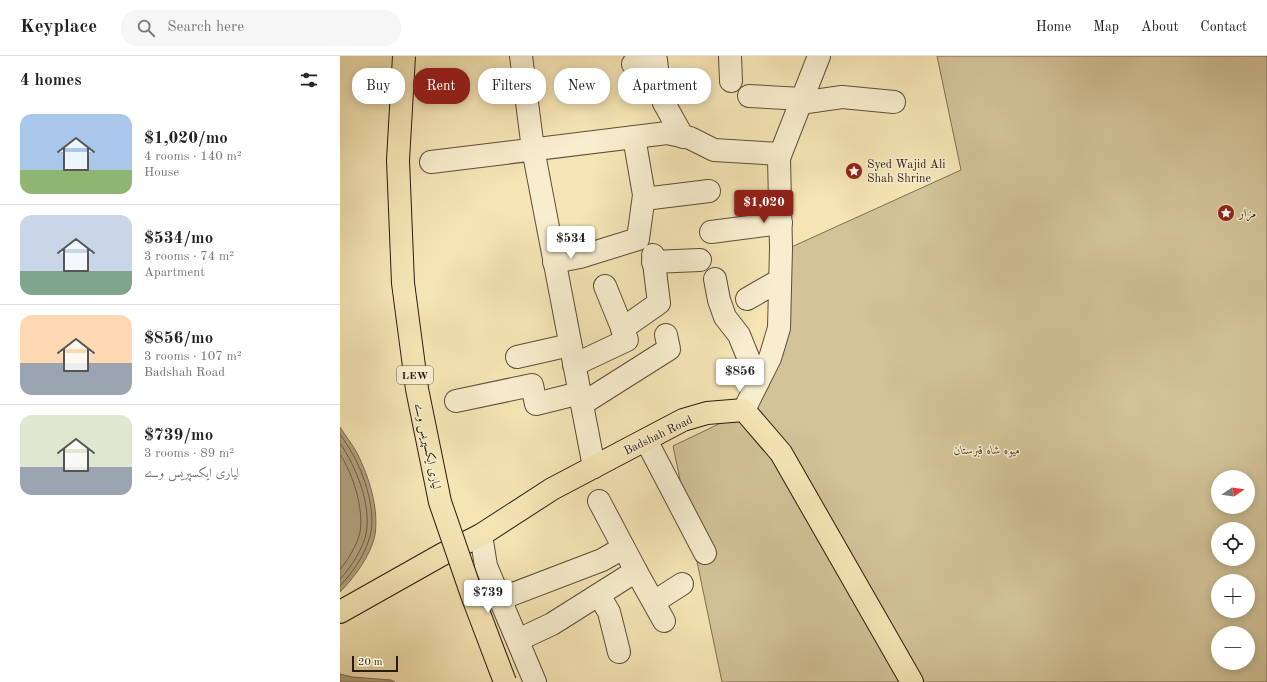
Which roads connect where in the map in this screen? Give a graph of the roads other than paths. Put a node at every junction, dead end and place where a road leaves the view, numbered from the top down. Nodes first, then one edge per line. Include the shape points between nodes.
1 (404, 56) edge
2 (521, 56) edge
3 (730, 56) edge
4 (819, 56) edge
5 (633, 64) dead end
6 (731, 81) dead end
7 (749, 96) dead end
8 (801, 101) junction
9 (894, 102) dead end
10 (634, 137) junction
11 (683, 137) junction
12 (533, 149) junction
13 (780, 154) junction
14 (431, 162) dead end
15 (709, 191) dead end
16 (644, 199) junction
17 (780, 223) junction
18 (711, 232) dead end
19 (700, 260) dead end
20 (554, 262) junction
21 (715, 279) dead end
22 (780, 280) junction
23 (605, 286) dead end
24 (747, 299) dead end
25 (622, 329) junction
26 (666, 335) dead end
27 (572, 355) junction
28 (517, 357) dead end
29 (758, 382) junction
30 (581, 399) junction
31 (456, 401) dead end
32 (744, 410) junction
33 (646, 440) junction
34 (594, 467) junction
35 (599, 502) dead end
36 (481, 535) junction
37 (623, 548) junction
38 (705, 553) dead end
39 (636, 571) junction
40 (682, 584) dead end
41 (599, 594) junction
42 (500, 599) junction
43 (340, 612) edge
44 (518, 640) junction
45 (619, 652) dead end
46 (505, 682) edge
47 (535, 682) edge
48 (912, 682) edge

1 - 46 main road, لیاری ایکسپریس وے / LEW, bridge via 398,160 403,283 416,389 440,502
2 - 12 street
3 - 6 street
4 - 8 street
5 - 11 street via 656,60 664,103
7 - 8 street
8 - 9 street via 842,97
8 - 13 street
10 - 11 street via 667,133
10 - 12 street
10 - 16 street
11 - 13 street via 714,150
12 - 14 street
12 - 20 street
13 - 17 street
15 - 16 street
16 - 20 street via 638,239 580,257
17 - 18 street
17 - 22 street
19 - 25 street via 653,258 659,303
20 - 27 street
21 - 29 street via 725,317 739,335
22 - 24 street
22 - 29 street via 779,328 770,358
23 - 25 street
25 - 27 street via 627,340
26 - 30 street via 669,349
27 - 28 street
27 - 30 street
29 - 32 street
30 - 31 street via 536,404 532,385
30 - 34 street
32 - 33 main road, Badshah Road via 707,412 683,420
32 - 48 main road via 781,453
33 - 34 main road, Badshah Road
33 - 38 street
34 - 36 main road, Badshah Road via 552,489
35 - 37 street
36 - 42 street via 486,566
36 - 43 main road, Badshah Road via 442,554
37 - 39 street
37 - 42 street via 602,560
39 - 40 street via 659,612
39 - 41 street
41 - 44 street via 552,624
41 - 45 street via 609,612
42 - 44 street
44 - 47 street

